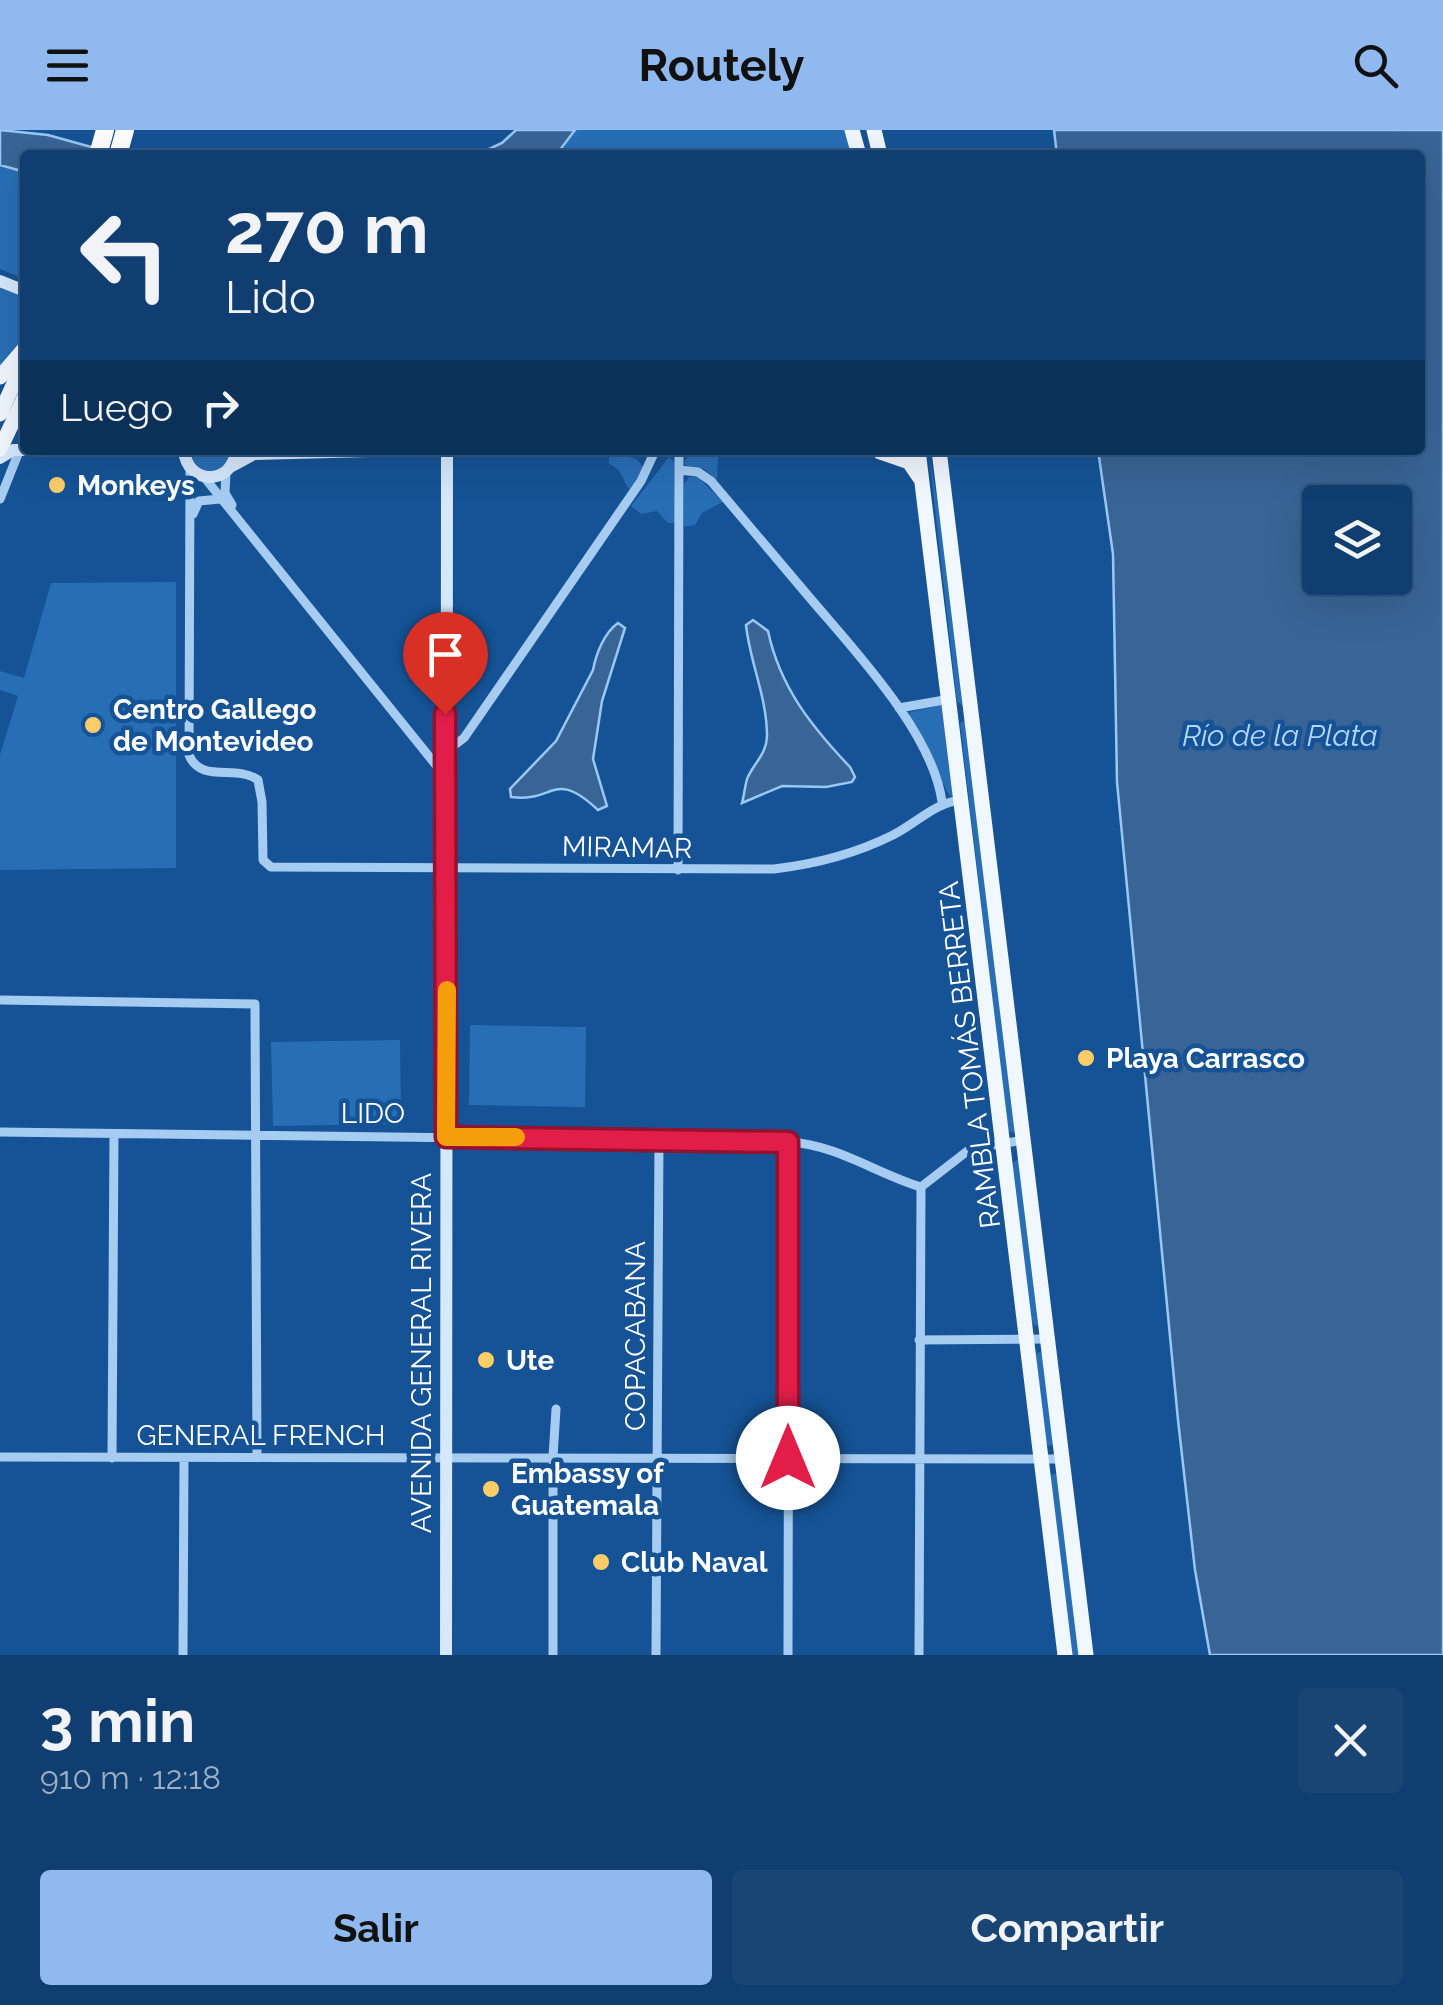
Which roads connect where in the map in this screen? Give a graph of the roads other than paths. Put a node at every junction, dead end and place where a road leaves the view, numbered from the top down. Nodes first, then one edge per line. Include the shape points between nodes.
1 (20, 354) edge
2 (20, 371) edge
3 (0, 377) edge
4 (20, 406) edge
5 (0, 414) edge
6 (0, 449) edge
7 (21, 455) edge
8 (234, 455) edge
9 (252, 455) edge
10 (447, 455) edge
11 (653, 455) edge
12 (679, 455) edge
13 (893, 455) edge
14 (919, 455) edge
15 (929, 455) edge
16 (941, 455) edge
17 (187, 461) edge
18 (229, 469) junction
19 (679, 470) junction
20 (204, 477) junction
21 (923, 483) junction
22 (220, 498) junction
23 (0, 499) edge
24 (234, 512) junction
25 (190, 526) junction
26 (952, 546) junction
27 (951, 707) junction
28 (898, 708) junction
29 (973, 712) junction
30 (445, 752) junction
31 (444, 775) junction
32 (963, 800) junction
33 (942, 802) junction
34 (445, 867) junction
35 (678, 870) junction
36 (0, 1000) edge
37 (0, 1132) edge
38 (114, 1136) junction
39 (446, 1137) junction
40 (256, 1138) junction
41 (658, 1138) junction
42 (1024, 1140) junction
43 (788, 1142) junction
44 (1004, 1143) junction
45 (921, 1187) junction
46 (1048, 1338) junction
47 (1028, 1339) junction
48 (919, 1340) junction
49 (556, 1409) dead end
50 (0, 1457) edge
51 (553, 1457) junction
52 (658, 1457) junction
53 (112, 1458) junction
54 (184, 1458) junction
55 (257, 1458) junction
56 (446, 1458) junction
57 (788, 1458) junction
58 (919, 1459) junction
59 (1042, 1459) junction
60 (1061, 1459) junction
61 (183, 1655) edge
62 (446, 1655) edge
63 (554, 1655) edge
64 (656, 1655) edge
65 (788, 1655) edge
66 (919, 1655) edge
67 (1065, 1655) edge
68 (1086, 1655) edge

1 - 3 main road
2 - 5 main road
4 - 6 main road
7 - 23 street
8 - 18 main road
9 - 18 main road
10 - 30 main road, AVENIDA GENERAL RIVERA
11 - 30 street via 475,722
12 - 19 street
13 - 21 main road via 908,462
14 - 21 main road, RAMBLA TOMÁS BERRETA
15 - 26 main road
16 - 26 main road, RAMBLA TOMÁS BERRETA
17 - 20 main road
17 - 25 street
18 - 20 main road
18 - 24 street via 226,492
19 - 28 street via 711,481
19 - 35 street
20 - 22 street
21 - 27 main road, RAMBLA TOMÁS BERRETA
22 - 24 street
22 - 25 street via 199,502
24 - 31 street
25 - 34 street, MIRAMAR via 189,755 203,771 258,780 263,860 274,868
26 - 29 main road, RAMBLA TOMÁS BERRETA
27 - 28 street
27 - 29 main road
27 - 32 main road, RAMBLA TOMÁS BERRETA
28 - 33 street via 934,772
29 - 42 main road, RAMBLA TOMÁS BERRETA
30 - 31 main road, AVENIDA GENERAL RIVERA
31 - 34 main road, AVENIDA GENERAL RIVERA
32 - 33 street, MIRAMAR
32 - 44 main road, RAMBLA TOMÁS BERRETA
33 - 35 street, MIRAMAR via 894,834 835,858 774,870
34 - 35 street, MIRAMAR
34 - 39 main road, AVENIDA GENERAL RIVERA
36 - 40 street via 255,1004
37 - 38 street, LIDO
38 - 40 street, LIDO
38 - 53 street
39 - 40 street, LIDO
39 - 41 street, LIDO
39 - 56 main road, AVENIDA GENERAL RIVERA
40 - 55 street
41 - 43 street, LIDO
41 - 52 street, COPACABANA
42 - 44 street
42 - 46 main road, RAMBLA TOMÁS BERRETA
43 - 45 street, LIDO via 838,1152
43 - 57 street
44 - 45 street via 965,1152
44 - 47 main road, RAMBLA TOMÁS BERRETA
45 - 48 street
46 - 47 street
46 - 60 main road, RAMBLA TOMÁS BERRETA
47 - 48 street
47 - 59 main road, RAMBLA TOMÁS BERRETA
48 - 58 street
49 - 51 street
50 - 53 street, GENERAL FRENCH
51 - 52 street, GENERAL FRENCH
51 - 56 street, GENERAL FRENCH
51 - 63 street
52 - 57 street, GENERAL FRENCH
52 - 64 street, COPACABANA
53 - 54 street, GENERAL FRENCH
54 - 55 street, GENERAL FRENCH
54 - 61 street
55 - 56 street, GENERAL FRENCH
56 - 62 main road, AVENIDA GENERAL RIVERA
57 - 58 street, GENERAL FRENCH
57 - 65 street
58 - 59 street, GENERAL FRENCH
58 - 66 street
59 - 60 street, GENERAL FRENCH
59 - 67 main road, RAMBLA TOMÁS BERRETA
60 - 68 main road, RAMBLA TOMÁS BERRETA

